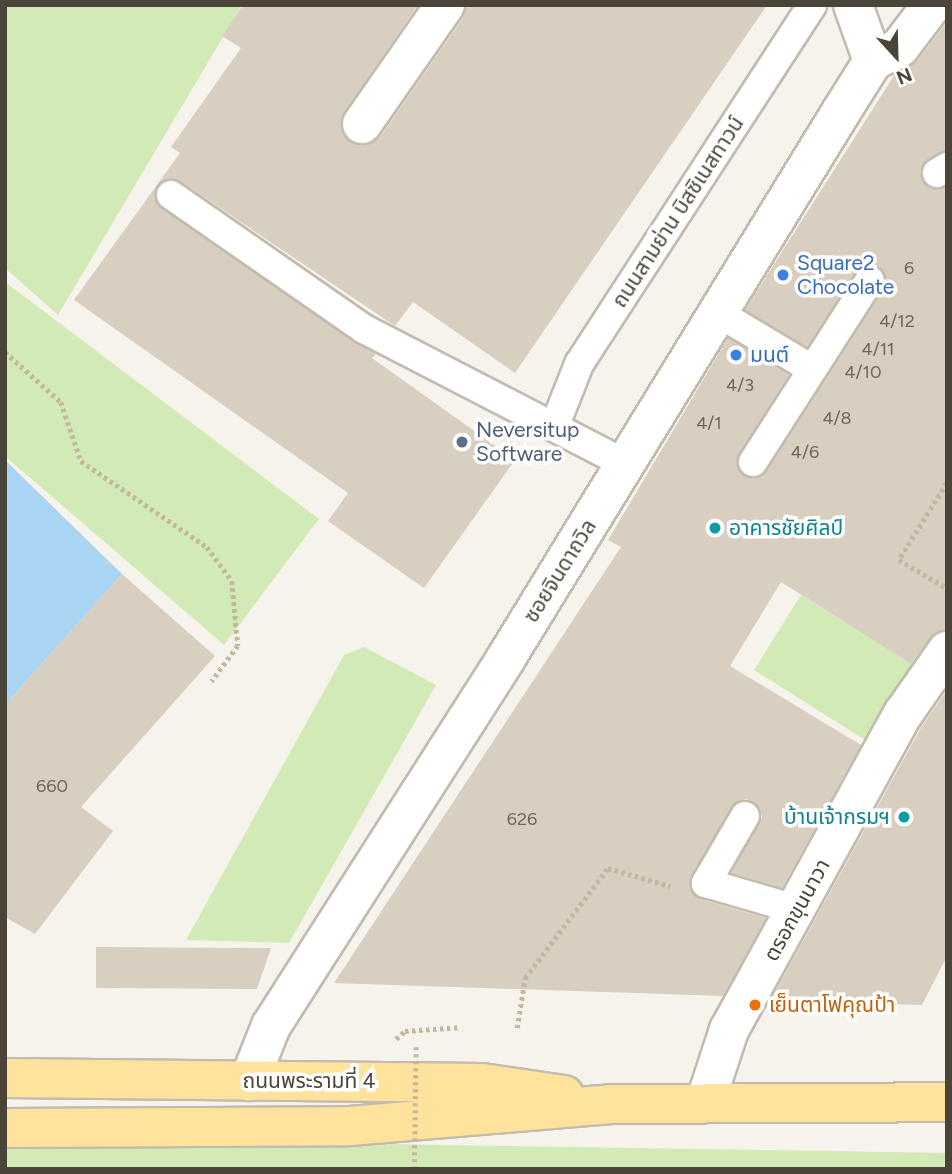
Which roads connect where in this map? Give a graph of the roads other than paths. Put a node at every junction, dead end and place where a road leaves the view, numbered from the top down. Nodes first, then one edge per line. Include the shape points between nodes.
1 (445, 5) edge
2 (812, 5) edge
3 (853, 5) edge
4 (932, 5) edge
5 (873, 61) junction
6 (362, 124) dead end
7 (171, 195) dead end
8 (870, 280) dead end
9 (720, 314) junction
10 (812, 369) junction
11 (555, 425) junction
12 (753, 462) dead end
13 (626, 465) junction
14 (947, 651) edge
15 (744, 816) dead end
16 (799, 910) junction
17 (5, 1078) edge
18 (249, 1081) junction
19 (947, 1101) edge
20 (705, 1103) junction
21 (611, 1104) junction
22 (5, 1128) edge

1 - 6 street
2 - 11 lane, ถนนสามย่าน บิสซิเนสทาวน์ via 579,364
3 - 5 street
4 - 5 street, ซอยจินดาถวิล via 900,47
5 - 9 street, ซอยจินดาถวิล via 852,119
7 - 11 lane via 364,329
8 - 10 lane
9 - 10 lane
9 - 13 street, ซอยจินดาถวิล
10 - 12 lane
11 - 13 lane
13 - 18 street, ซอยจินดาถวิล via 271,1026
14 - 16 street, ตรอกขุนนาวา via 903,714
15 - 16 lane via 706,883
16 - 20 street, ตรอกขุนนาวา via 729,1030
17 - 18 main road, ถนนพระรามที่ 4
18 - 21 main road, ถนนพระรามที่ 4 via 482,1083
19 - 20 main road, ถนนพระรามที่ 4
20 - 21 main road, ถนนพระรามที่ 4
21 - 22 main road, ถนนพระรามที่ 4 via 350,1126

